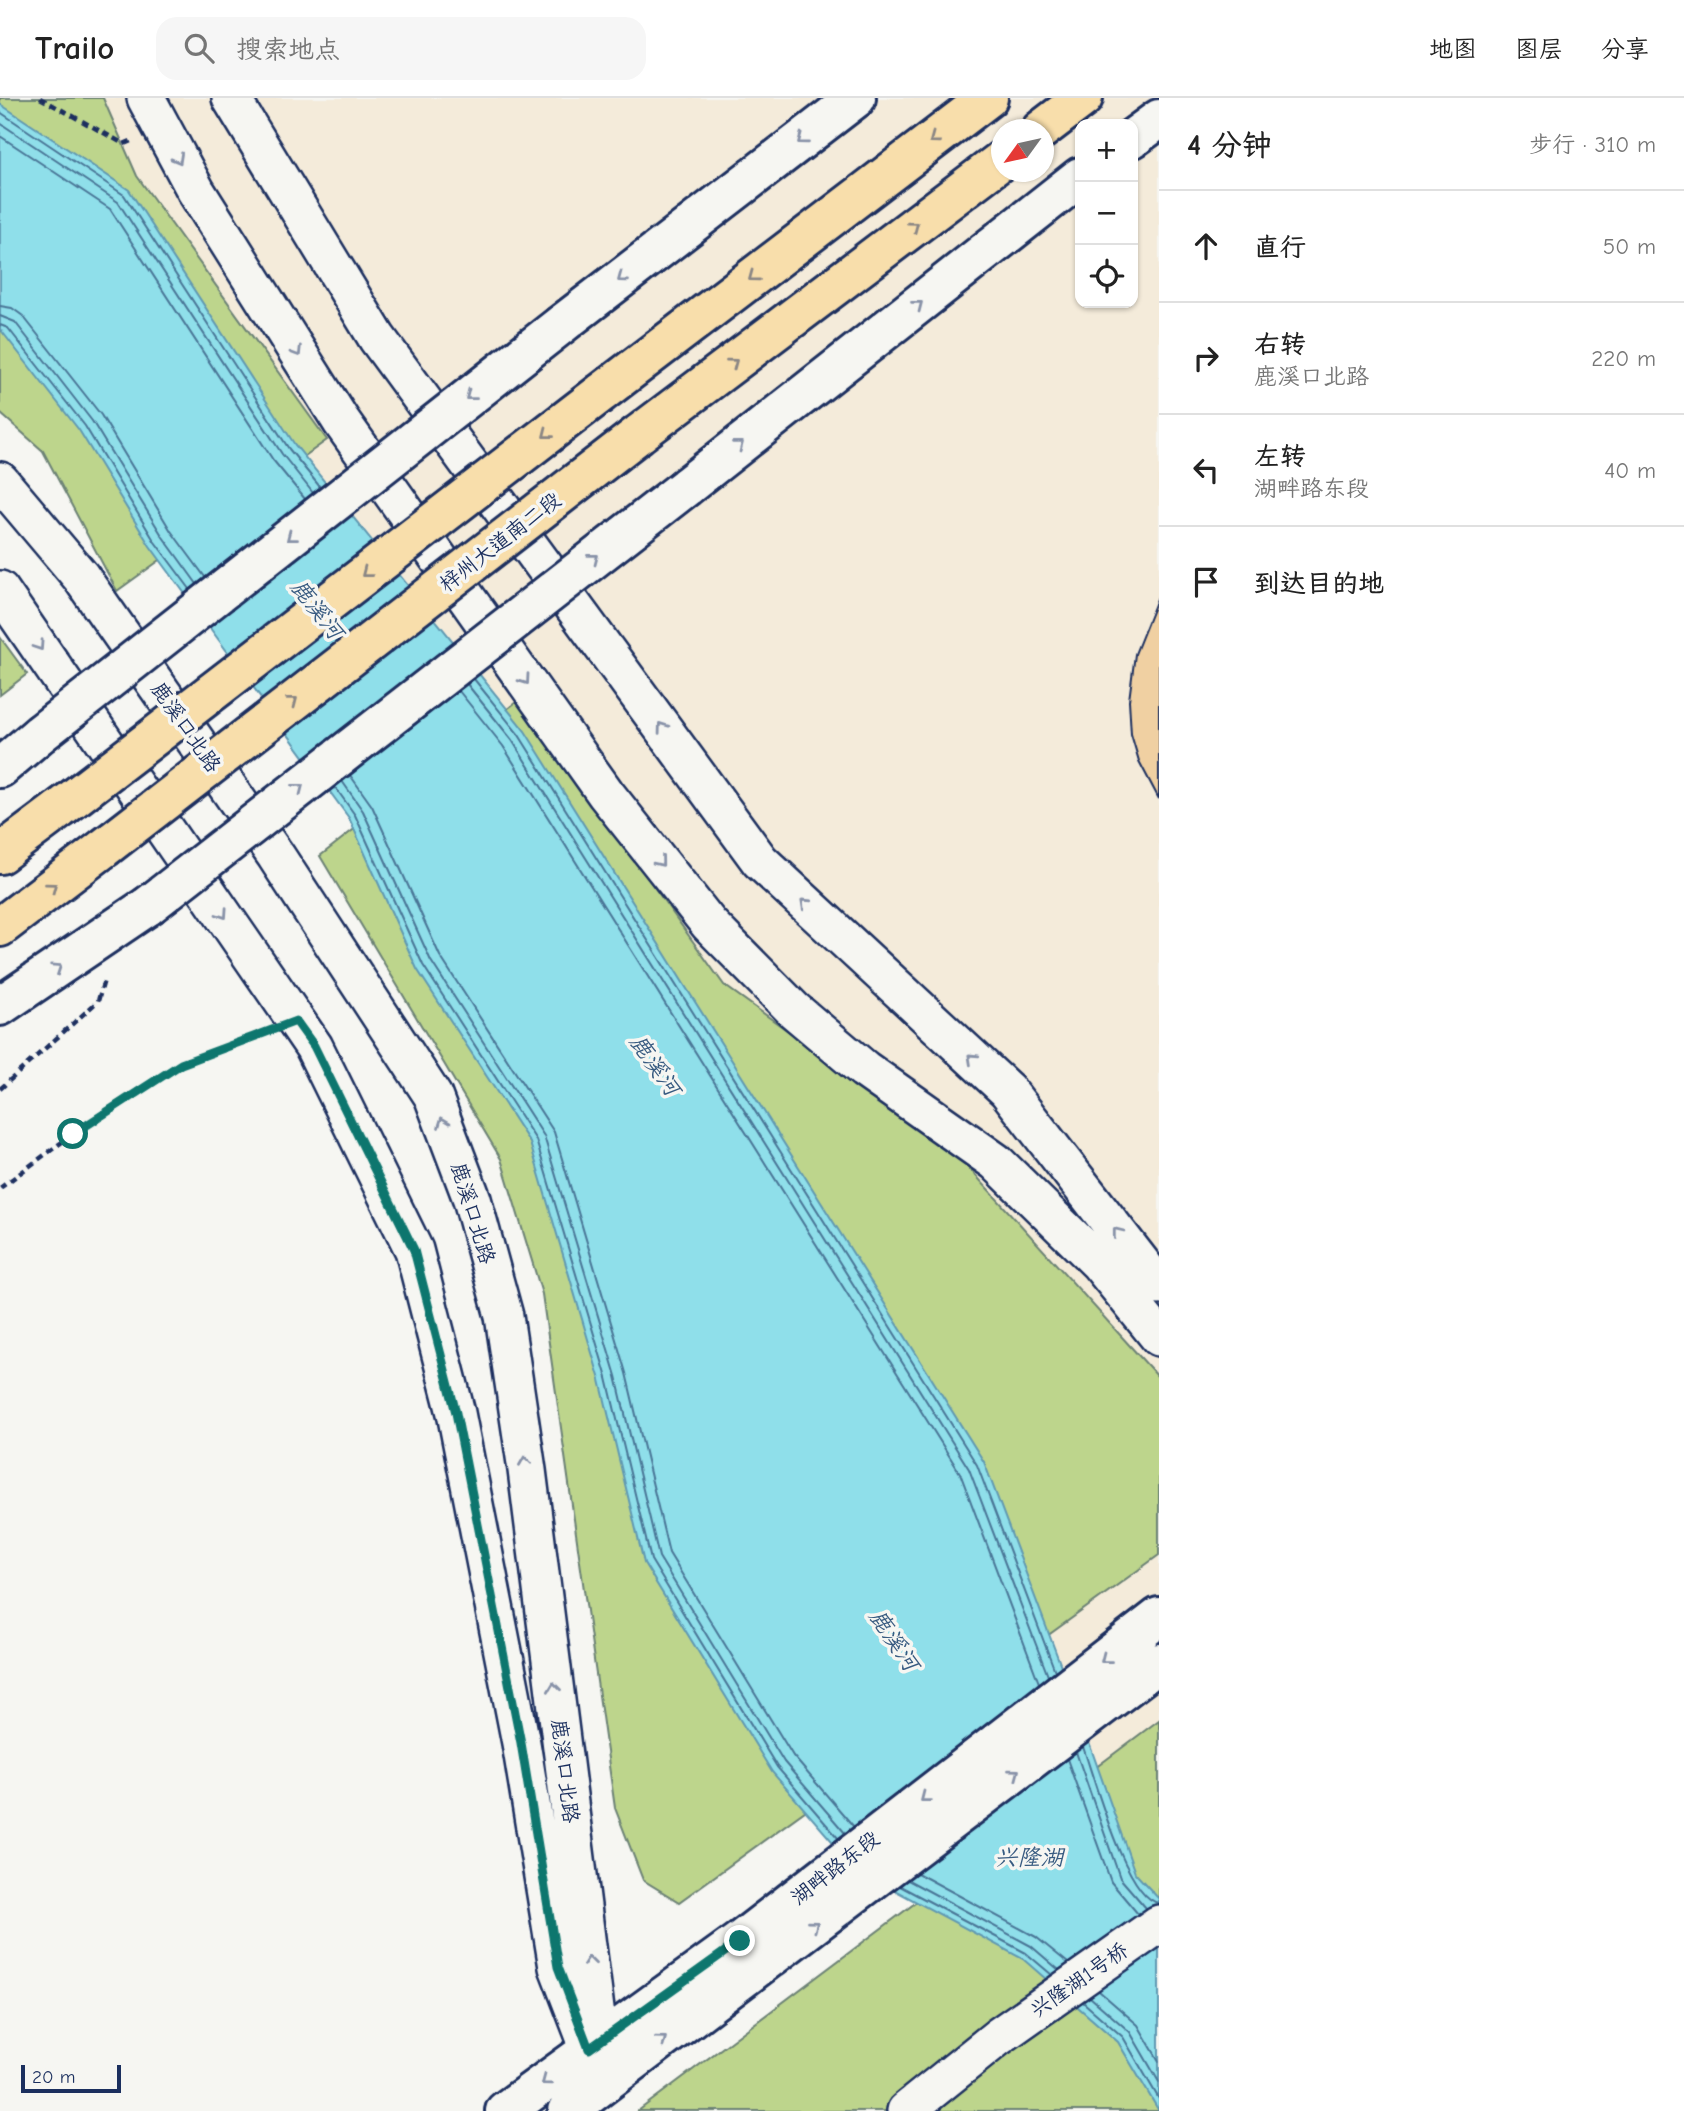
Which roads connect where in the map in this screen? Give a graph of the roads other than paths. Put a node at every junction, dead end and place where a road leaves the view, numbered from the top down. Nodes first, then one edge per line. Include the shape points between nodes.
1 (231, 98) edge
2 (856, 98) edge
3 (988, 98) edge
4 (1083, 98) edge
5 (153, 112) edge
6 (1159, 119) edge
7 (1054, 120) edge
8 (1138, 134) edge
9 (991, 168) edge
10 (1075, 181) edge
11 (0, 481) edge
12 (0, 590) edge
13 (0, 768) edge
14 (0, 854) edge
15 (0, 927) edge
16 (0, 1006) edge
17 (1159, 1286) edge
18 (1159, 1337) edge
19 (1159, 1617) edge
20 (1159, 1663) edge
21 (1159, 1924) edge
22 (750, 1954) junction
23 (604, 2060) junction
24 (505, 2111) edge
25 (568, 2111) edge
26 (906, 2111) edge

17 -> 1 street via 1007,1090 760,861 377,338
2 -> 13 main road, bridge
3 -> 14 main road, bridge
4 - 7 main road
5 -> 18 street via 195,191 341,421 606,794 709,924 794,1010 863,1069 996,1162 1100,1263
6 - 8 main road
15 -> 9 main road, 梓州大道南二段, bridge
16 -> 10 main road, bridge via 148,905
23 -> 11 street, 鹿溪口北路 via 504,1316 472,1199 433,1096 276,856 81,577
12 -> 23 street, 鹿溪口北路 via 314,1046 414,1250 456,1413 521,1743 558,1967
19 -> 22 main road, 湖畔路东段
22 -> 20 main road, 湖畔路东段
21 - 26 street, 兴隆湖1号桥 via 998,2037
22 - 23 main road, 湖畔路东段
23 -> 24 main road, 湖畔路东段
23 - 25 main road, 湖畔路东段

